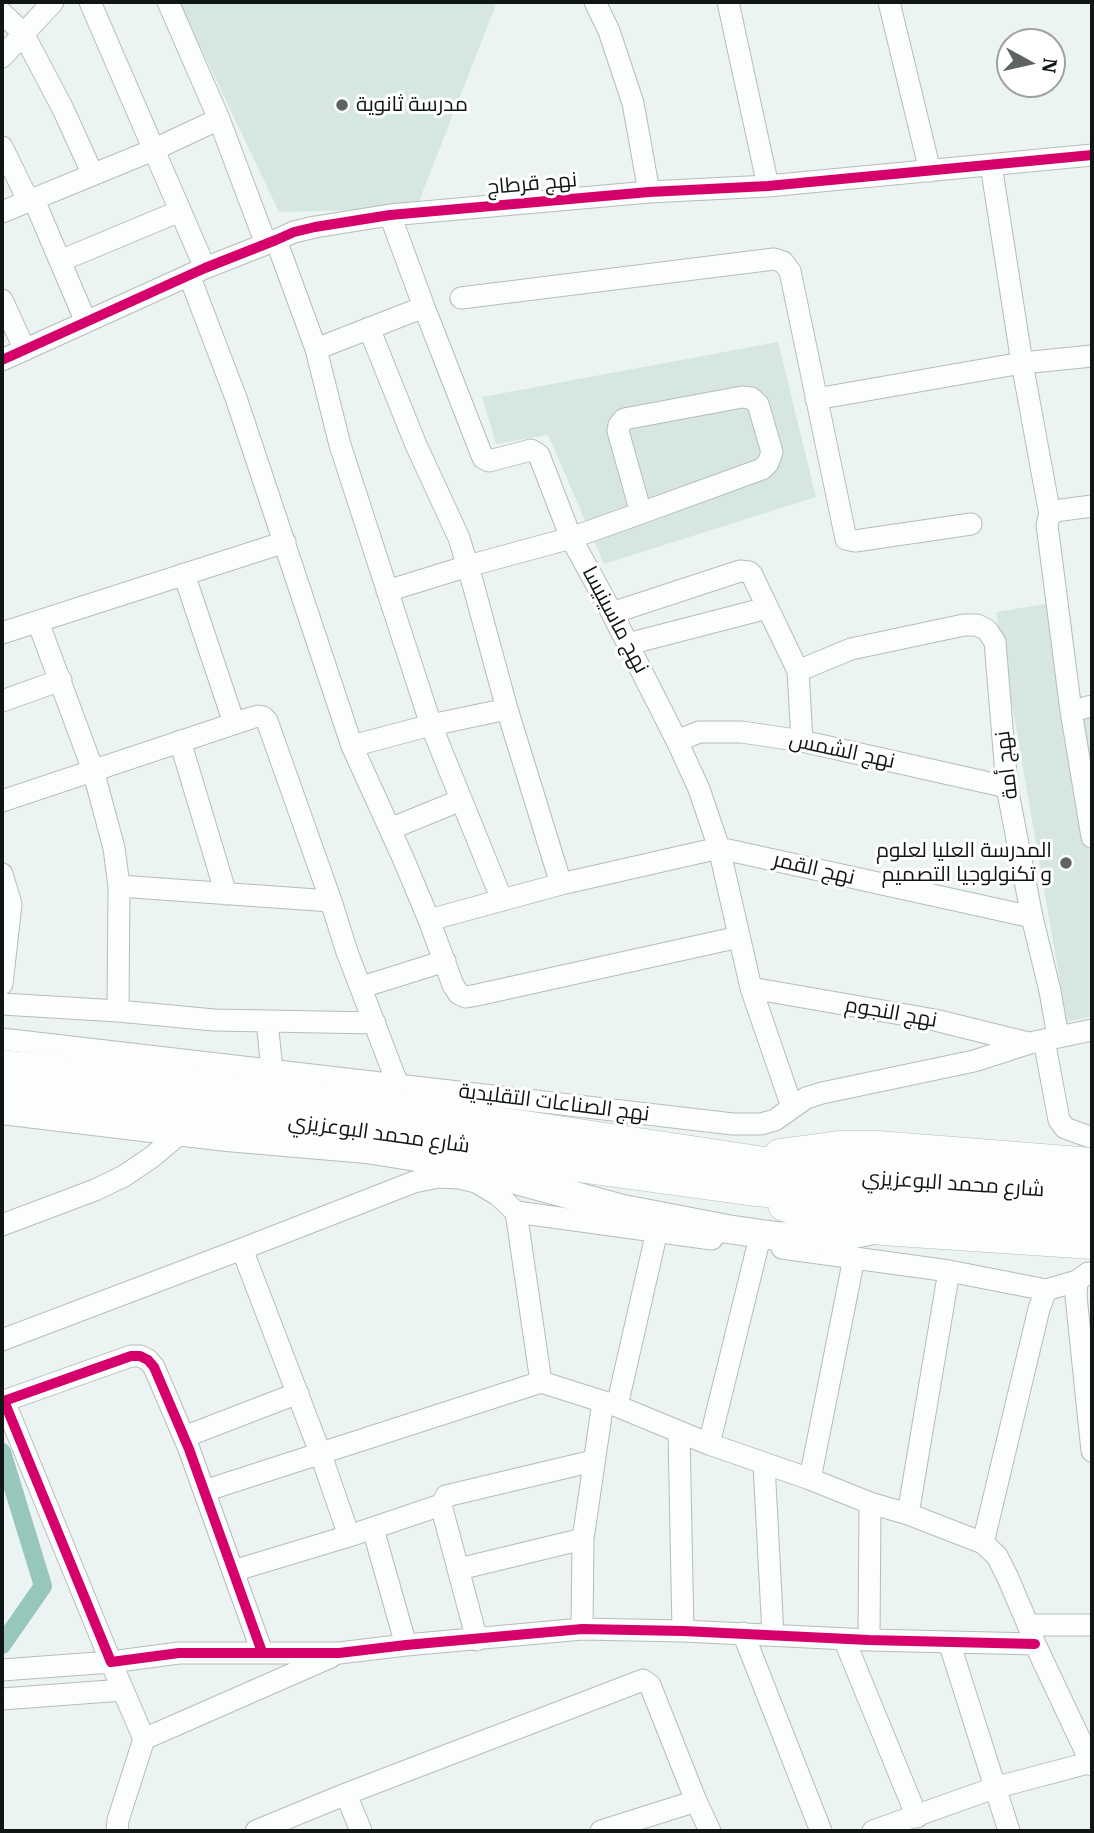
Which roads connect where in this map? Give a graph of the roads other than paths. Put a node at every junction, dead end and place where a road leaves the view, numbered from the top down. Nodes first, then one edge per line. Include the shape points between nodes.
1 (52, 2) edge
2 (90, 2) edge
3 (168, 2) edge
4 (728, 2) edge
5 (889, 2) edge
6 (601, 3) edge
7 (2, 13) edge
8 (23, 33) junction
9 (2, 57) edge
10 (219, 119) junction
11 (2, 148) edge
12 (153, 150) junction
13 (1092, 155) edge
14 (991, 164) junction
15 (930, 171) junction
16 (93, 175) junction
17 (768, 186) junction
18 (649, 192) junction
19 (31, 201) junction
20 (180, 211) junction
21 (2, 212) edge
22 (390, 215) junction
23 (271, 242) junction
24 (60, 261) junction
25 (197, 271) junction
26 (461, 298) dead end
27 (2, 300) edge
28 (424, 307) junction
29 (86, 322) junction
30 (369, 328) junction
31 (25, 349) junction
32 (316, 349) junction
33 (1092, 356) edge
34 (2, 360) edge
35 (1022, 363) junction
36 (816, 399) junction
37 (1092, 506) edge
38 (641, 513) junction
39 (1051, 515) junction
40 (971, 524) dead end
41 (571, 538) junction
42 (285, 542) junction
43 (468, 566) junction
44 (184, 574) junction
45 (387, 591) junction
46 (767, 608) junction
47 (612, 613) junction
48 (38, 622) junction
49 (2, 633) edge
50 (628, 644) junction
51 (798, 671) junction
52 (61, 680) junction
53 (2, 701) edge
54 (1092, 706) edge
55 (506, 709) junction
56 (1071, 711) junction
57 (234, 723) junction
58 (431, 725) junction
59 (180, 741) junction
60 (677, 741) junction
61 (802, 741) junction
62 (352, 747) junction
63 (1086, 760) edge
64 (93, 770) junction
65 (1007, 787) junction
66 (461, 800) junction
67 (2, 801) edge
68 (390, 829) junction
69 (1092, 837) edge
70 (719, 848) junction
71 (2, 874) edge
72 (561, 884) junction
73 (119, 886) junction
74 (226, 894) junction
75 (502, 900) junction
76 (331, 901) junction
77 (1032, 917) junction
78 (429, 920) junction
79 (739, 937) junction
80 (445, 961) junction
81 (2, 984) edge
82 (362, 987) junction
83 (751, 988) junction
84 (2, 1004) edge
85 (118, 1011) junction
86 (267, 1021) junction
87 (375, 1023) junction
88 (1092, 1030) edge
89 (2, 1039) edge
90 (1044, 1040) junction
91 (2, 1066) edge
92 (272, 1070) junction
93 (398, 1085) junction
94 (2, 1093) edge
95 (792, 1107) junction
96 (2, 1111) edge
97 (193, 1123) junction
98 (1092, 1137) edge
99 (731, 1159) junction
100 (1092, 1164) edge
101 (755, 1190) junction
102 (1092, 1193) edge
103 (516, 1212) junction
104 (1092, 1219) edge
105 (2, 1225) edge
106 (882, 1229) junction
107 (657, 1231) junction
108 (1092, 1243) edge
109 (758, 1245) junction
110 (242, 1250) junction
111 (854, 1258) junction
112 (949, 1271) junction
113 (1084, 1277) edge
114 (1046, 1290) junction
115 (2, 1340) edge
116 (541, 1382) junction
117 (298, 1393) junction
118 (3, 1401) edge
119 (610, 1404) junction
120 (679, 1433) junction
121 (184, 1437) junction
122 (709, 1444) junction
123 (1092, 1451) edge
124 (321, 1455) junction
125 (593, 1461) junction
126 (764, 1464) junction
127 (810, 1479) junction
128 (204, 1491) junction
129 (870, 1503) junction
130 (441, 1505) junction
131 (908, 1514) junction
132 (373, 1529) junction
133 (349, 1536) junction
134 (583, 1539) junction
135 (983, 1543) junction
136 (459, 1569) junction
137 (233, 1572) junction
138 (1092, 1625) edge
139 (582, 1629) junction
140 (683, 1631) junction
141 (743, 1633) junction
142 (1031, 1634) junction
143 (773, 1635) junction
144 (844, 1639) junction
145 (477, 1640) junction
146 (869, 1640) junction
147 (949, 1642) junction
148 (406, 1645) junction
149 (262, 1652) junction
150 (339, 1653) junction
151 (111, 1662) junction
152 (2, 1670) edge
153 (123, 1690) junction
154 (2, 1699) edge
155 (144, 1739) junction
156 (1092, 1763) edge
157 (994, 1788) junction
158 (346, 1794) junction
159 (696, 1801) junction
160 (917, 1817) junction
161 (117, 1831) edge
162 (256, 1831) edge
163 (361, 1831) edge
164 (601, 1831) edge
165 (710, 1831) edge
166 (821, 1831) edge
167 (873, 1831) edge
168 (1009, 1831) edge

1 - 8 street
2 - 12 street
3 - 10 street
4 - 17 street
5 - 15 street
6 - 18 street via 633,103
7 - 8 street
8 - 9 street
8 - 16 street
10 - 12 street
10 - 23 street
11 - 19 street
12 - 16 street
12 - 20 street
13 - 14 street, نهج قرطاج
14 - 15 street, نهج قرطاج
14 - 35 street
15 - 17 street, نهج قرطاج
16 - 19 street
17 - 18 street, نهج قرطاج
18 - 22 street, نهج قرطاج
19 - 21 street
19 - 24 street
20 - 24 street
20 - 25 street
22 - 23 street, نهج قرطاج via 294,232
22 - 28 street
23 - 25 street, نهج قرطاج
23 - 32 street
24 - 29 street
25 - 29 street, نهج قرطاج
25 - 42 street
26 - 36 street via 774,259 790,271
27 - 31 street
28 - 30 street
28 - 41 street, نهج ماسينيسا via 483,458 489,461 531,450 539,454
29 - 31 street, نهج قرطاج
30 - 32 street
30 - 43 street
31 - 34 street, نهج قرطاج
32 - 45 street via 340,445
33 - 35 street
35 - 36 street
35 - 39 street
36 - 40 street via 846,538 855,541
37 - 39 street
38 - 38 street via 618,430 624,419 742,397 758,404 772,452 762,469
38 - 41 street
39 - 56 street via 1047,525
41 - 43 street
41 - 47 street, نهج ماسينيسا
42 - 44 street
42 - 62 street
43 - 45 street
43 - 55 street
44 - 48 street
44 - 57 street
45 - 58 street
46 - 47 street via 752,575 740,571
46 - 50 street
46 - 51 street
47 - 50 street, نهج ماسينيسا
48 - 49 street
48 - 52 street
50 - 60 street, نهج ماسينيسا
51 - 61 street
51 - 65 street, نهج أمة via 851,649 964,625 987,630 995,642
52 - 53 street
52 - 64 street
54 - 56 street
55 - 58 street
55 - 72 street
56 - 63 street
57 - 59 street
57 - 76 street via 258,716 267,722
58 - 62 street
58 - 66 street
59 - 64 street
59 - 74 street
60 - 61 street, نهج الشمس via 716,731
60 - 70 street, نهج ماسينيسا
61 - 65 street, نهج الشمس
62 - 68 street
63 - 69 street
64 - 67 street
64 - 73 street
65 - 77 street, نهج أمة
66 - 68 street
66 - 75 street
68 - 78 street
70 - 72 street
70 - 77 street, نهج القمر
70 - 79 street, نهج ماسينيسا
71 - 81 street via 11,904
72 - 75 street
73 - 74 street
73 - 85 street
74 - 76 street
75 - 78 street
76 - 82 street
77 - 90 street, نهج أمة
78 - 80 street
79 - 80 street via 466,997 453,985
79 - 83 street, نهج ماسينيسا
80 - 82 street
82 - 87 street
83 - 90 street, نهج النجوم
83 - 95 street, نهج ماسينيسا
84 - 85 street
85 - 86 street
86 - 87 street
86 - 92 street
87 - 93 street
88 - 90 street, نهج الصناعات التقليدية
89 - 92 street, نهج الصناعات التقليدية
90 - 95 street, نهج الصناعات التقليدية via 974,1061 822,1093
90 - 98 street, نهج أمة via 1059,1120 1065,1128
91 - 99 highway, شارع محمد البوعزيزي via 284,1095
92 - 93 street, نهج الصناعات التقليدية
93 - 95 street, نهج الصناعات التقليدية via 733,1124 775,1120
94 - 97 highway, شارع محمد البوعزيزي
96 - 97 main road
97 - 101 highway, شارع محمد البوعزيزي via 271,1119 373,1130 438,1139 512,1157
97 - 105 street via 124,1176
97 - 106 main road via 453,1163 623,1209 727,1229 806,1238
99 - 100 highway, شارع محمد البوعزيزي via 878,1147
99 - 102 highway, شارع محمد البوعزيزي via 857,1177
101 - 104 highway, شارع محمد البوعزيزي
101 - 106 highway, شارع محمد البوعزيزي via 826,1220
103 - 107 street
103 - 110 street via 476,1182 438,1177 414,1181
103 - 116 street
106 - 108 highway, شارع محمد البوعزيزي
107 - 109 street
107 - 119 street
109 - 111 street
109 - 122 street
110 - 115 street
110 - 117 street
111 - 112 street
111 - 127 street
112 - 114 street
112 - 131 street
113 - 114 street
113 - 123 street via 1076,1296
114 - 135 street
116 - 119 street
116 - 124 street
117 - 121 street
117 - 124 street
118 - 121 street via 140,1356 154,1367
118 - 151 street
119 - 120 street
119 - 125 street
120 - 122 street
120 - 140 street
121 - 128 street
122 - 126 street
124 - 128 street
124 - 133 street
125 - 130 street via 446,1496
125 - 134 street
126 - 127 street
126 - 143 street
127 - 129 street
128 - 137 street
129 - 131 street
129 - 146 street
130 - 132 street
130 - 136 street
131 - 135 street
132 - 133 street
132 - 148 street
133 - 137 street
134 - 136 street
134 - 139 street
135 - 142 street via 997,1556
136 - 145 street
137 - 149 street
138 - 142 street
139 - 140 street
139 - 145 street
140 - 141 street
141 - 143 street
141 - 166 street
142 - 147 street
142 - 156 street
143 - 144 street
144 - 146 street
144 - 160 street
145 - 148 street
146 - 147 street
147 - 157 street
148 - 150 street
149 - 150 street
149 - 151 street via 179,1653
150 - 155 street
151 - 152 street
151 - 153 street
153 - 154 street
153 - 155 street
155 - 161 street
156 - 157 street
157 - 160 street
157 - 168 street
158 - 159 street via 643,1680 650,1685
158 - 162 street
158 - 163 street
159 - 164 street
159 - 165 street
160 - 167 street

